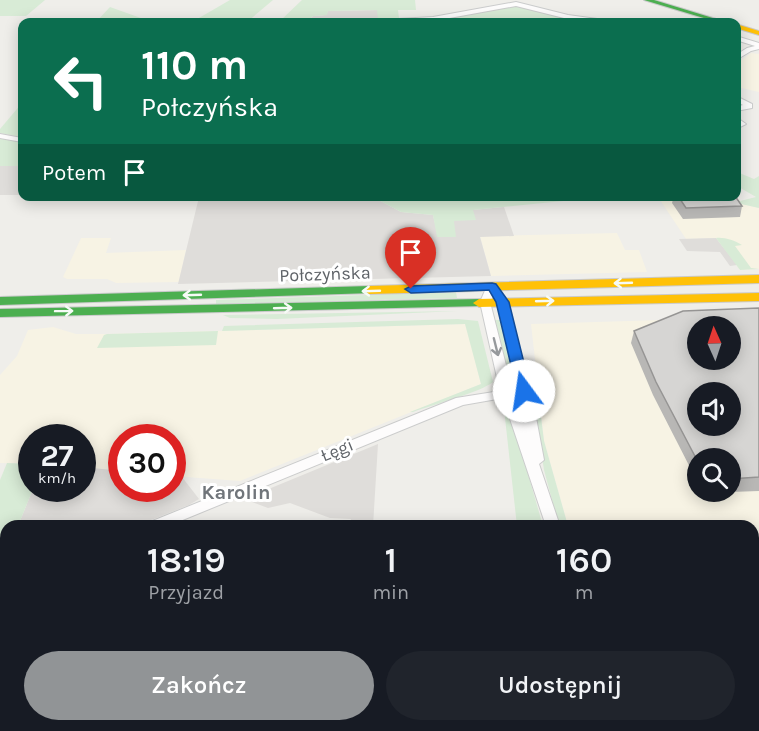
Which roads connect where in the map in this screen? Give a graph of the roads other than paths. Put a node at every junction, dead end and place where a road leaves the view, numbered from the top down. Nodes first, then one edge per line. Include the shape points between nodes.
1 (647, 0) edge
2 (438, 18) edge
3 (582, 18) edge
4 (709, 18) edge
5 (741, 28) edge
6 (759, 33) edge
7 (741, 40) edge
8 (759, 46) edge
9 (741, 55) edge
10 (741, 100) edge
11 (741, 108) edge
12 (0, 136) edge
13 (18, 139) edge
14 (759, 279) edge
15 (492, 286) junction
16 (759, 297) edge
17 (0, 301) edge
18 (485, 302) junction
19 (502, 302) junction
20 (0, 313) edge
21 (524, 391) junction
22 (507, 392) junction
23 (542, 490) junction
24 (170, 520) edge
25 (551, 520) edge

1 - 4 main road
2 - 3 street via 513,4
5 - 6 main road
7 - 8 street
8 - 9 street
10 - 11 street via 749,106
12 - 13 street
14 -> 15 main road, Połczyńska
15 -> 17 main road, Połczyńska
15 - 18 street
15 - 19 street
19 -> 16 main road, Połczyńska
18 - 19 main road, Połczyńska
20 -> 18 main road, Połczyńska
18 -> 22 street
19 - 21 street
21 - 22 street, Łęgi
21 - 23 street
22 - 23 street
22 - 24 street, Łęgi via 460,401
23 - 25 street

